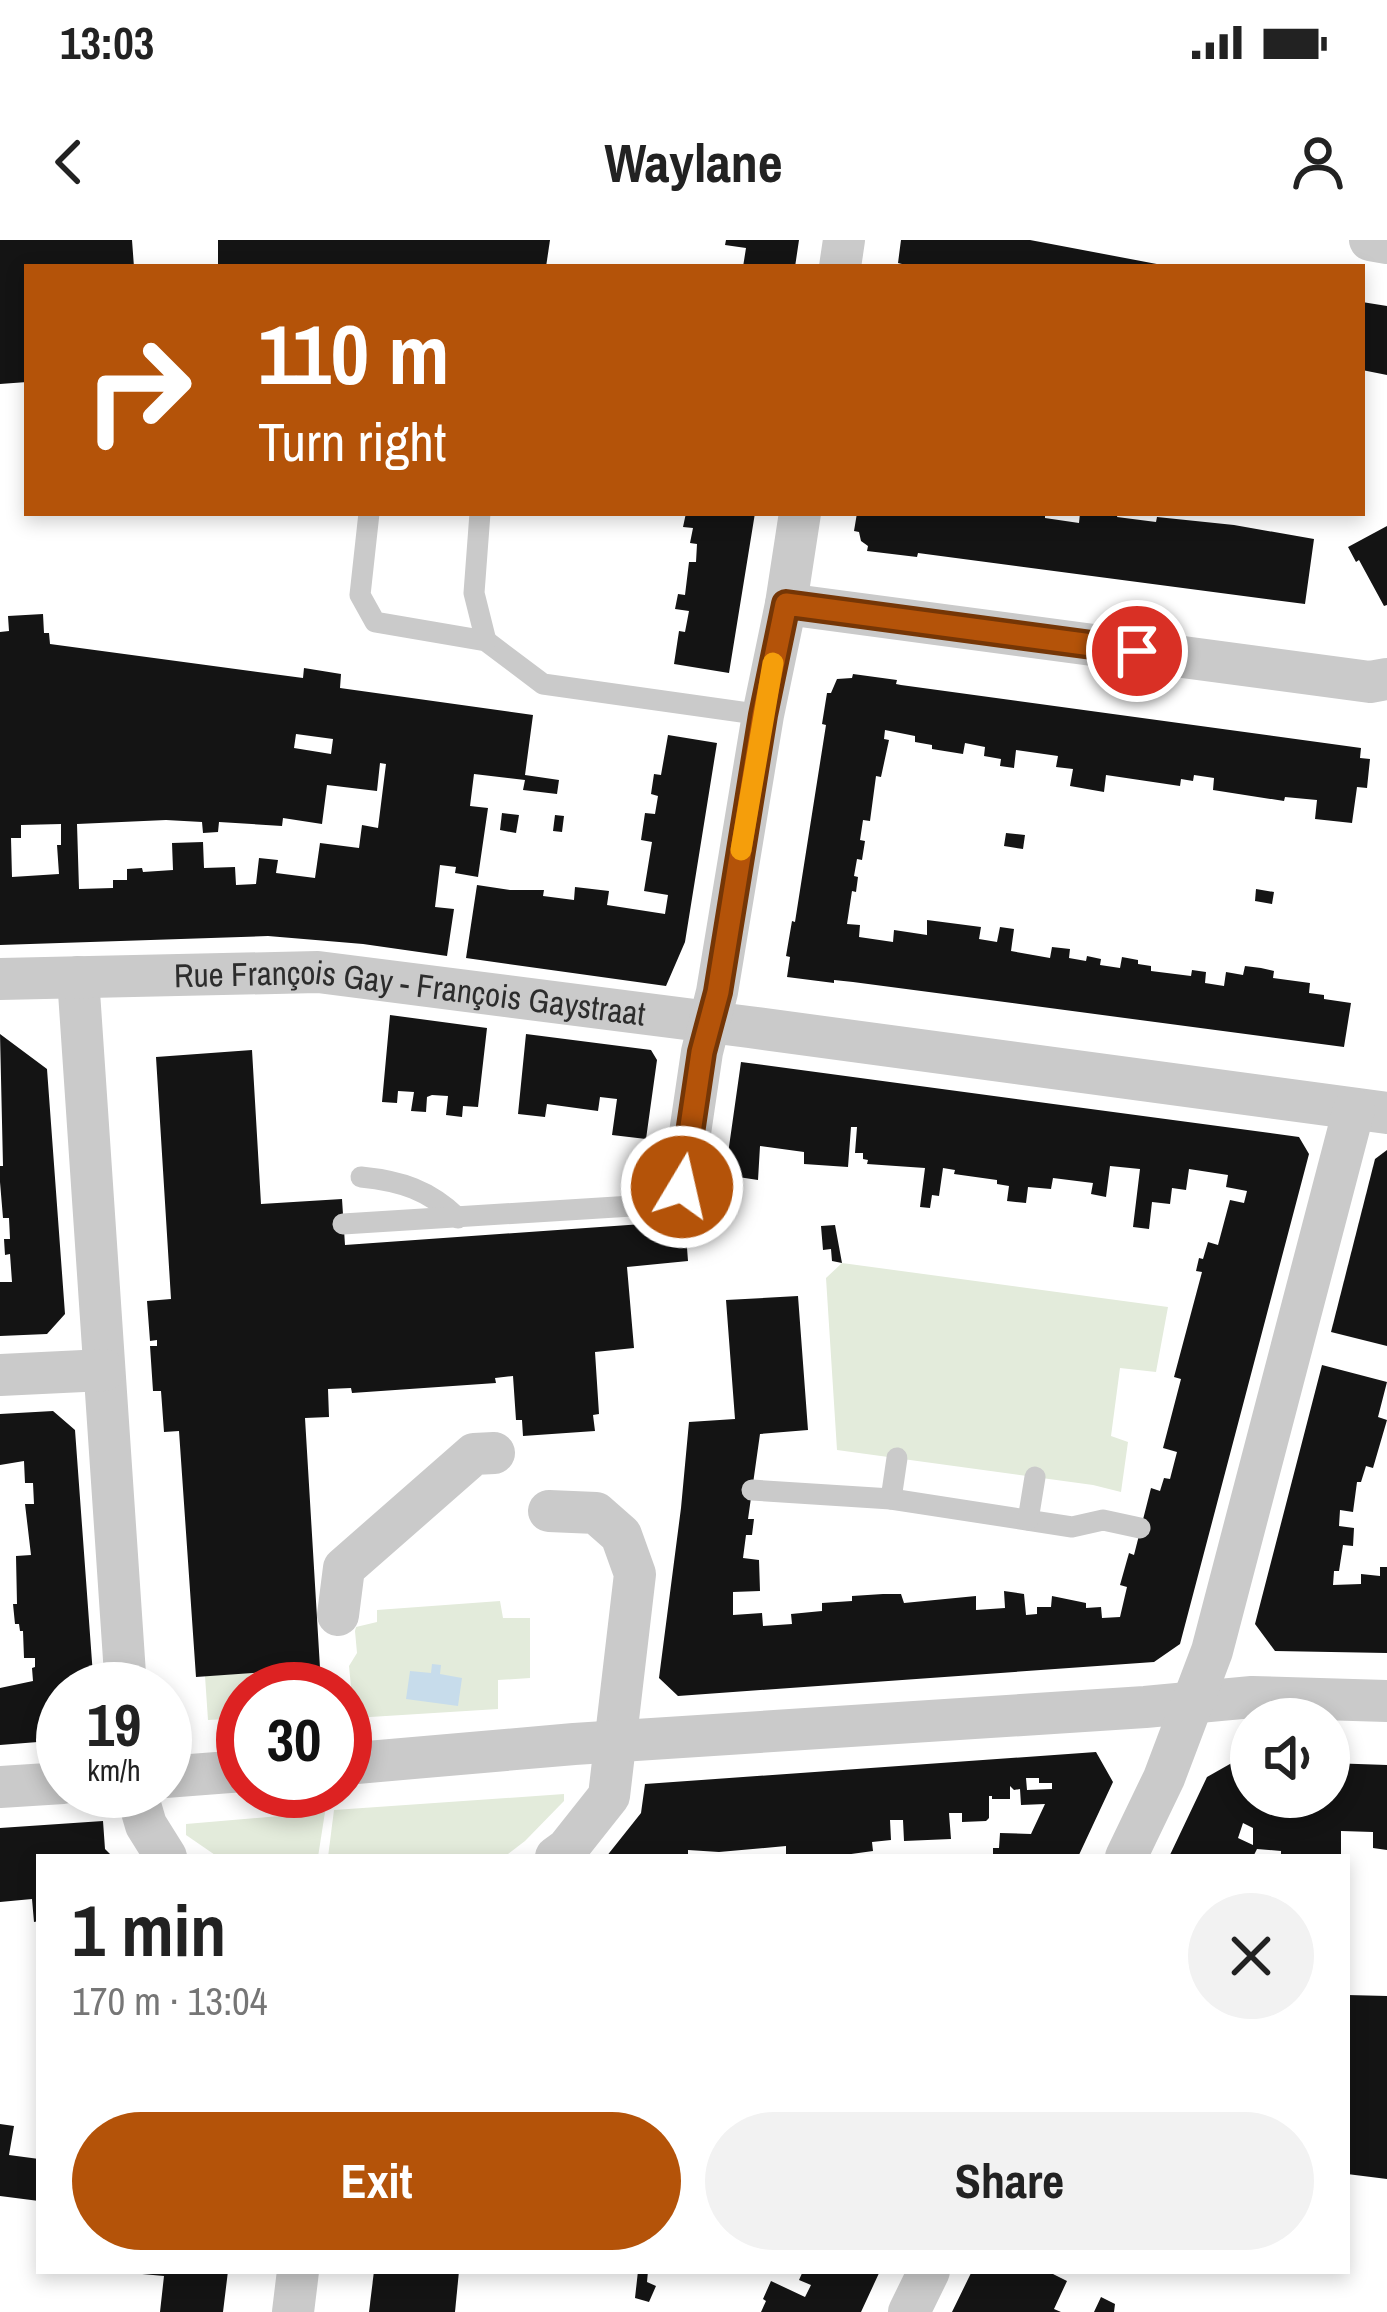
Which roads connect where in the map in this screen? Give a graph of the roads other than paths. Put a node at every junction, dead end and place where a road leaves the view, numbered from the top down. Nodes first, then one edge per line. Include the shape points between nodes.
1 (1370, 240) edge
2 (1387, 243) edge
3 (369, 516) edge
4 (480, 516) edge
5 (800, 516) edge
6 (786, 604) junction
7 (486, 641) junction
8 (1387, 679) edge
9 (763, 715) junction
10 (78, 977) junction
11 (0, 979) edge
12 (708, 1022) junction
13 (1371, 1111) edge
14 (362, 1178) dead end
15 (682, 1187) joint
16 (458, 1218) junction
17 (344, 1224) dead end
18 (104, 1370) junction
19 (0, 1375) edge
20 (494, 1453) dead end
21 (897, 1458) dead end
22 (1034, 1477) dead end
23 (752, 1490) dead end
24 (891, 1499) junction
25 (549, 1511) dead end
26 (1028, 1520) junction
27 (1140, 1528) dead end
28 (338, 1615) dead end
29 (124, 1662) edge
30 (1387, 1701) edge
31 (1192, 1702) junction
32 (614, 1741) junction
33 (372, 1762) edge
34 (36, 1785) edge
35 (0, 1787) edge
36 (144, 1818) edge
37 (164, 1854) edge
38 (560, 1854) edge
39 (1127, 1854) edge
40 (298, 2274) edge
41 (928, 2274) edge
42 (293, 2312) edge
43 (909, 2312) edge

1 - 2 street
3 - 7 lane via 360,595 375,622
4 - 7 lane via 474,593
5 - 6 street
6 - 8 street
6 - 9 street
7 - 9 lane via 543,684
9 - 12 street
10 - 11 street, Rue François Gay - François Gaystraat
10 - 12 street, Rue François Gay - François Gaystraat via 318,972
10 - 18 street
12 - 13 street, Rue François Gay - François Gaystraat
12 - 15 street
13 - 31 street via 1224,1550 1212,1652
14 - 16 lane via 413,1186
15 - 16 lane via 632,1206
16 - 17 lane
18 - 19 street
18 - 29 street
20 - 28 street via 474,1454 344,1568
21 - 24 lane
22 - 26 lane
23 - 24 lane
24 - 26 lane
25 - 32 street via 596,1513 621,1534 635,1574
26 - 27 lane
30 - 31 street
31 - 32 street
31 - 39 street
32 - 33 street
32 - 38 street via 609,1796
34 - 35 street
36 - 37 street
40 - 42 street
41 - 43 street

